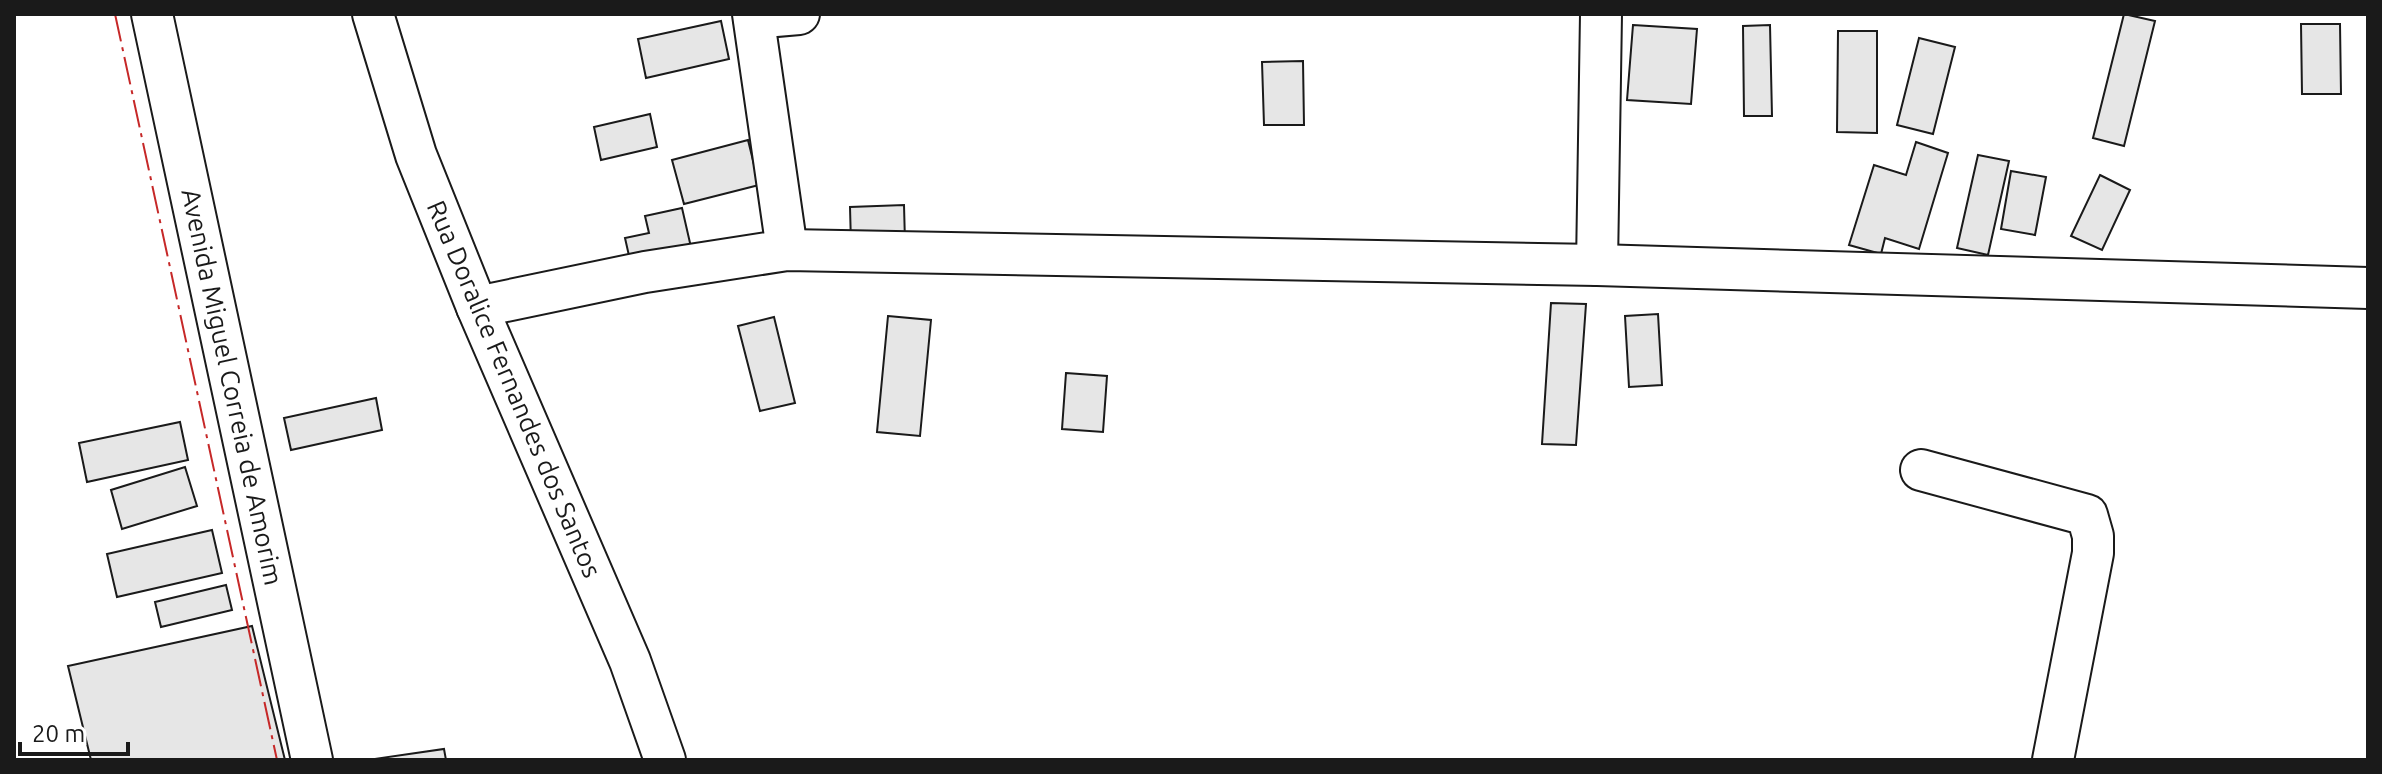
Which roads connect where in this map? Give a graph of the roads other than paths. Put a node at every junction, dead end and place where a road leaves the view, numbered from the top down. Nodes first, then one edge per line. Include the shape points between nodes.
1 (152, 14) edge
2 (373, 14) edge
3 (799, 14) edge
4 (1601, 14) edge
5 (753, 16) edge
6 (787, 250) junction
7 (1597, 265) junction
8 (2368, 288) edge
9 (477, 307) junction
10 (1921, 470) dead end
11 (312, 760) edge
12 (665, 760) edge
13 (2053, 760) edge

1 - 11 street, Avenida Miguel Correia de Amorim
2 - 9 street, Rua Doralice Fernandes dos Santos via 416,155
3 - 5 street
4 - 7 street
5 - 6 street
6 - 7 street
6 - 9 street via 645,272
7 - 8 street
9 - 12 street, Rua Doralice Fernandes dos Santos via 630,661
10 - 13 street via 2087,515 2093,553

